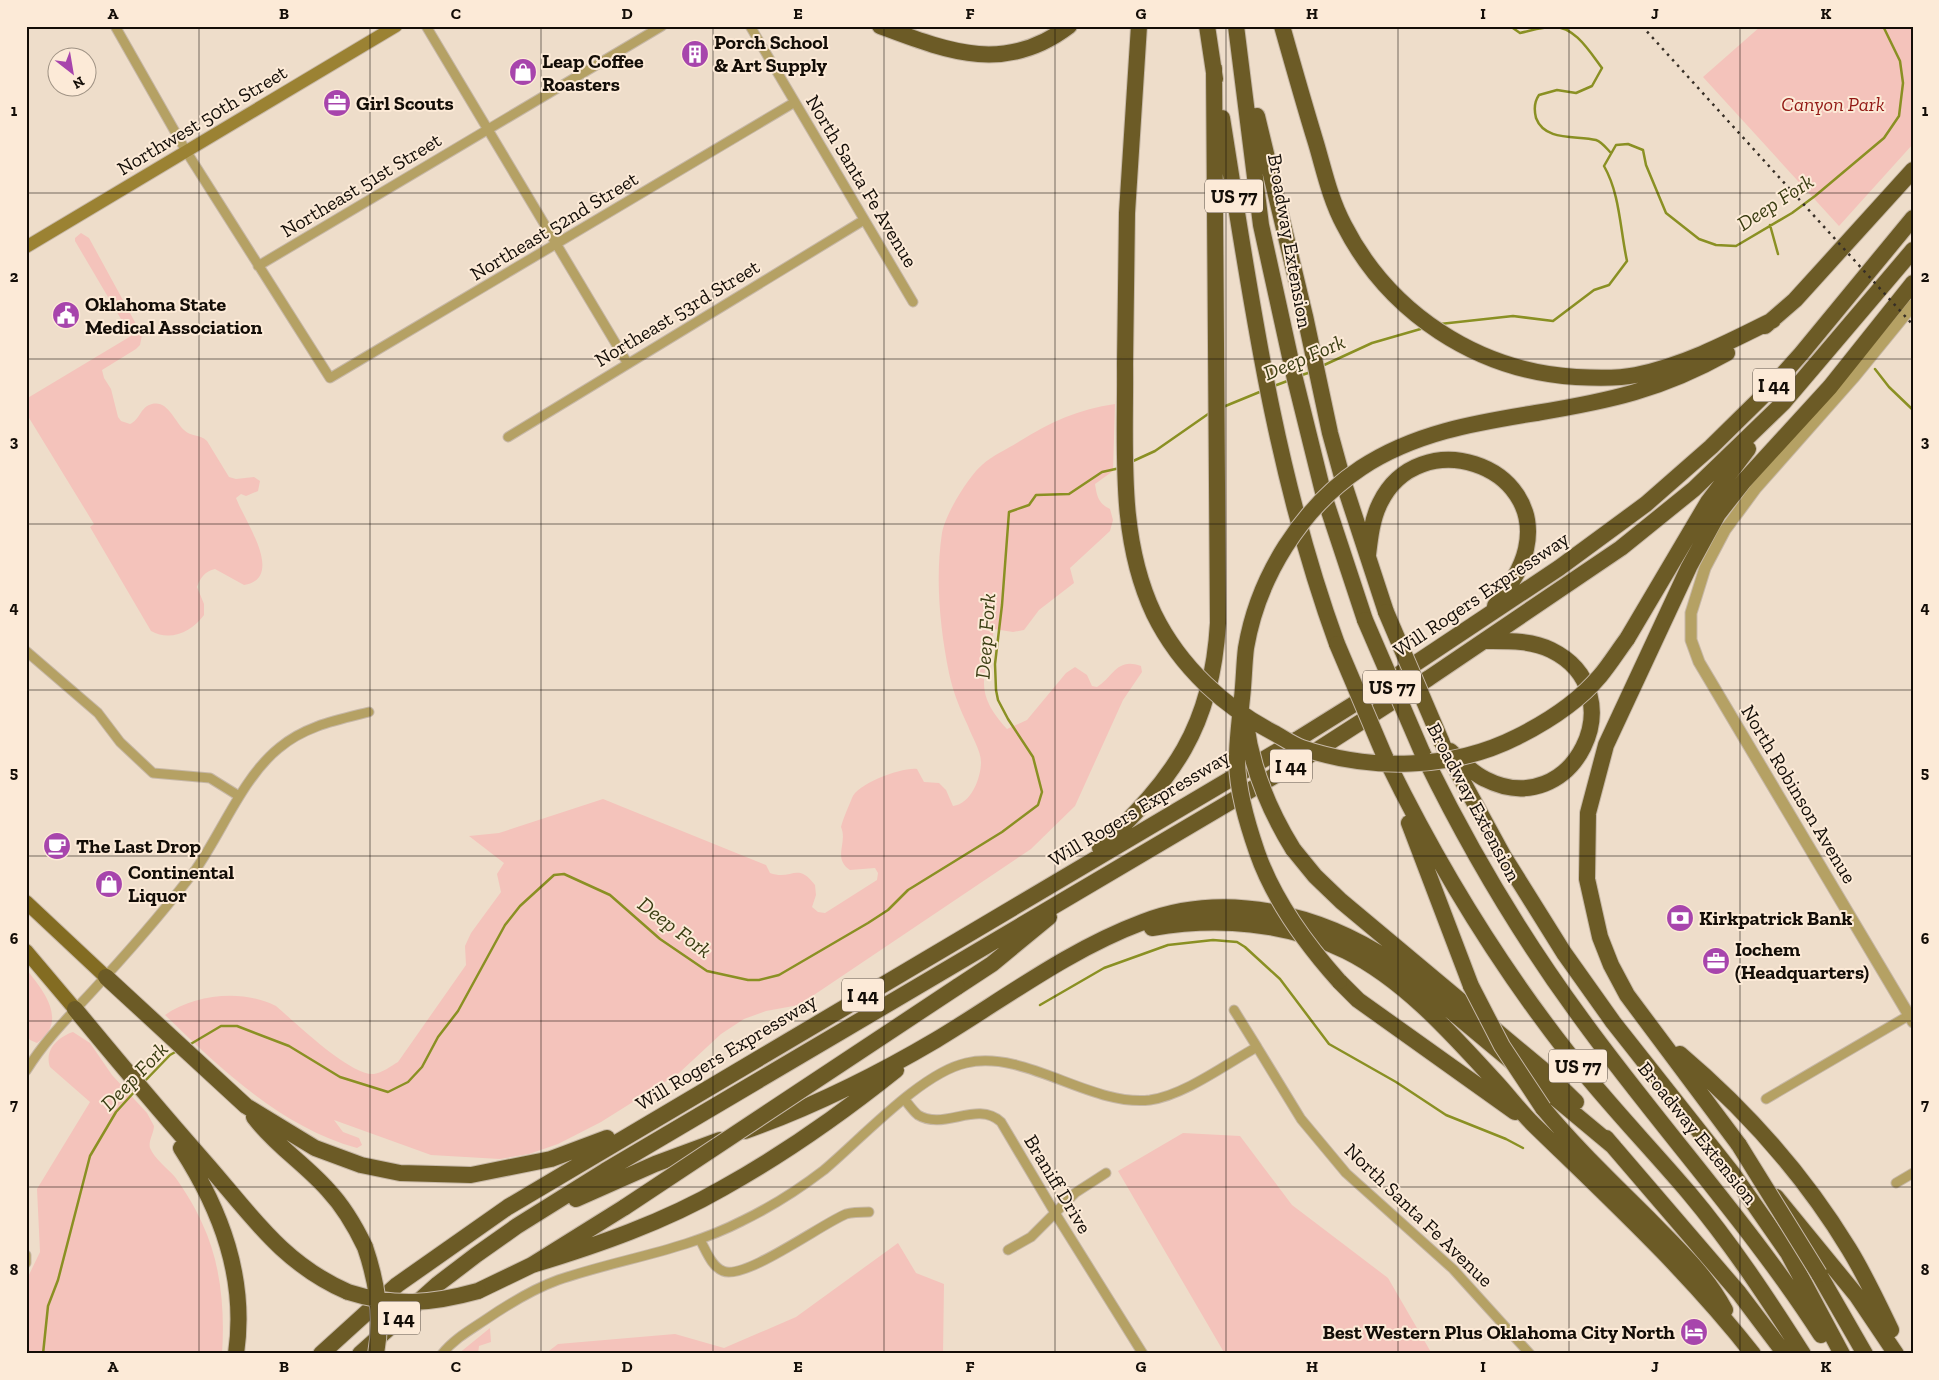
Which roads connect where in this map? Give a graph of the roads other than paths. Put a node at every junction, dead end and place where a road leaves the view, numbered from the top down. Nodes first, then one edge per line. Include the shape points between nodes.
1 (115, 26) edge
2 (396, 26) edge
3 (426, 26) edge
4 (662, 26) edge
5 (750, 26) edge
6 (880, 26) edge
7 (1069, 26) edge
8 (1140, 26) edge
9 (1207, 26) edge
10 (1282, 26) edge
11 (1236, 31) edge
12 (1214, 68) junction
13 (795, 102) junction
14 (488, 130) junction
15 (186, 151) junction
16 (1913, 170) edge
17 (1913, 218) edge
18 (864, 220) junction
19 (558, 244) junction
20 (26, 247) edge
21 (1913, 250) edge
22 (258, 266) junction
23 (1913, 284) edge
24 (913, 302) dead end
25 (1913, 305) edge
26 (1773, 320) junction
27 (628, 364) junction
28 (1783, 404) junction
29 (508, 437) dead end
30 (1367, 558) junction
31 (1489, 614) junction
32 (1484, 641) junction
33 (26, 651) edge
34 (1244, 682) junction
35 (369, 712) dead end
36 (1442, 743) junction
37 (1385, 757) junction
38 (240, 796) junction
39 (1078, 869) junction
40 (1092, 882) junction
41 (26, 902) edge
42 (1099, 941) junction
43 (26, 951) edge
44 (106, 977) junction
45 (75, 1009) junction
46 (1234, 1010) dead end
47 (1911, 1017) edge
48 (1656, 1033) junction
49 (936, 1040) junction
50 (1630, 1044) junction
51 (1257, 1047) junction
52 (26, 1072) edge
53 (1766, 1099) dead end
54 (904, 1100) junction
55 (155, 1106) junction
56 (246, 1106) junction
57 (1532, 1122) junction
58 (649, 1123) junction
59 (1613, 1146) junction
60 (1913, 1172) edge
61 (1106, 1173) dead end
62 (1896, 1182) dead end
63 (869, 1212) dead end
64 (1055, 1213) junction
65 (517, 1226) junction
66 (700, 1240) junction
67 (1008, 1250) dead end
68 (26, 1255) edge
69 (26, 1263) edge
70 (532, 1265) junction
71 (1736, 1332) junction
72 (236, 1354) edge
73 (321, 1354) edge
74 (360, 1354) edge
75 (376, 1354) edge
76 (442, 1354) edge
77 (1143, 1354) edge
78 (1530, 1354) edge
79 (1753, 1354) edge
80 (1785, 1354) edge
81 (1803, 1354) edge
82 (1833, 1354) edge
83 (1842, 1354) edge
84 (1865, 1354) edge
85 (1896, 1354) edge
86 (1903, 1354) edge

1 - 15 street
2 - 15 main road, Northwest 50th Street
3 - 14 street
4 - 14 street, Northeast 51st Street
5 - 13 street, North Santa Fe Avenue
6 - 7 highway via 946,50 993,55 1035,45
8 - 28 highway, bridge via 1127,213 1125,364 1126,495 1133,555 1141,583 1172,645 1218,697 1259,725 1302,747 1363,762 1411,764 1482,752 1546,721 1599,677 1627,639 1708,502
9 - 12 highway
10 - 26 highway via 1333,202 1353,243 1381,282 1446,337 1477,354 1512,367 1554,376 1590,378 1635,375 1678,364
11 - 30 highway via 1330,433
11 - 82 highway, Broadway Extension / US 77, bridge via 1262,224 1309,438 1336,536 1366,620 1422,752 1489,879 1552,978 1606,1052 1764,1250
12 - 37 highway, US 77, bridge via 1255,325 1279,448 1302,540 1337,644
12 - 39 highway via 1216,644 1199,718 1182,753 1157,790
13 - 18 street, North Santa Fe Avenue
13 - 19 street, Northeast 52nd Street
14 - 19 street
14 - 22 street, Northeast 51st Street
15 - 20 main road, Northwest 50th Street
15 - 22 street
16 - 26 highway
17 - 31 highway, Will Rogers Expressway / I 44 via 1801,354 1711,447 1611,531
18 - 24 street, North Santa Fe Avenue
18 - 27 street, Northeast 53rd Street
19 - 22 street, Northeast 52nd Street via 330,378
19 - 27 street
21 - 28 highway, Will Rogers Expressway / I 44
23 - 48 highway via 1830,387 1718,514 1689,567 1606,744 1588,813 1586,848 1592,908 1611,965 1627,994
25 - 47 street, North Robinson Avenue via 1756,488 1725,530 1705,568 1690,613 1691,640 1699,662
26 - 34 highway, bridge via 1734,349 1676,380 1601,402 1456,427 1391,450 1361,468 1329,494 1298,529 1266,581 1246,648
27 - 29 street, Northeast 53rd Street
28 - 32 highway, Will Rogers Expressway / I 44 via 1657,520
30 - 31 highway via 1380,502 1397,480 1409,470 1436,460 1477,464 1499,476 1517,496 1528,535 1519,570
30 - 36 highway, bridge via 1386,612
31 - 39 highway, Will Rogers Expressway / I 44 via 1337,715
32 - 36 highway via 1535,644 1556,652 1572,664 1590,697 1592,724 1589,738 1579,757 1566,771 1548,782 1527,788 1504,787 1484,779
32 - 40 highway, Will Rogers Expressway / I 44 via 1316,751
33 - 38 street via 98,713 120,742 153,773 210,778
34 - 57 highway, bridge via 1237,758 1239,784 1257,853 1292,920 1315,954 1358,1000
34 - 59 highway, bridge via 1247,729 1256,772 1274,818 1293,849 1341,901 1542,1069 1576,1101
35 - 38 street via 322,723 298,734 278,748
36 - 50 highway via 1535,908
37 - 71 highway, bridge via 1470,986 1498,1039 1543,1108 1569,1140 1690,1260 1716,1292
37 - 81 highway, US 77 via 1438,860 1512,977 1568,1054 1695,1201
38 - 44 street via 196,868
39 - 58 highway, Will Rogers Expressway / I 44
40 - 65 highway, Will Rogers Expressway / I 44
40 - 70 highway, bridge via 992,964
41 - 44 main road
42 - 49 highway
42 - 57 highway via 1176,924 1236,923 1287,931 1345,951 1389,979 1424,1009
42 - 59 highway via 1171,914 1211,910 1276,912 1326,926 1350,936 1391,961
43 - 45 main road
44 - 45 street
44 - 56 highway
45 - 52 street via 52,1033
45 - 55 highway
46 - 51 street, North Santa Fe Avenue
47 - 53 street
48 - 84 highway, bridge via 1739,1145
48 - 86 highway via 1748,1118 1806,1186 1850,1250
49 - 65 highway via 780,1119 655,1164
49 - 70 highway via 796,1145 722,1189 592,1247
50 - 83 highway via 1733,1174 1788,1253
50 - 85 highway via 1802,1226 1857,1296
51 - 54 street via 1174,1093 1149,1100 1120,1098 1000,1061 966,1063 931,1078
51 - 78 street, North Santa Fe Avenue via 1301,1119 1346,1173 1453,1269
54 - 64 street, Braniff Drive via 917,1114 932,1120 974,1114 995,1116 1002,1122
54 - 66 street via 823,1170 782,1200
55 - 70 highway, bridge via 279,1248 308,1271 348,1292 386,1301 418,1303 447,1299 478,1291
55 - 72 highway via 206,1189 228,1241 234,1261 239,1308
56 - 58 highway via 290,1134 339,1157 374,1169 430,1176 471,1175 526,1166
56 - 75 highway, bridge via 263,1129 340,1203 365,1247 379,1305
57 - 71 highway
58 - 73 highway, Will Rogers Expressway / I 44 via 515,1202 452,1245 397,1286
59 - 80 highway via 1738,1293
60 - 62 street
61 - 64 street via 1075,1194
63 - 66 street via 847,1214 764,1259 731,1272 723,1271 714,1264
64 - 67 street via 1031,1237
64 - 77 street, Braniff Drive
65 - 74 highway, Will Rogers Expressway / I 44 via 438,1284
66 - 76 street via 555,1281 457,1338
68 - 69 street
71 - 79 highway

